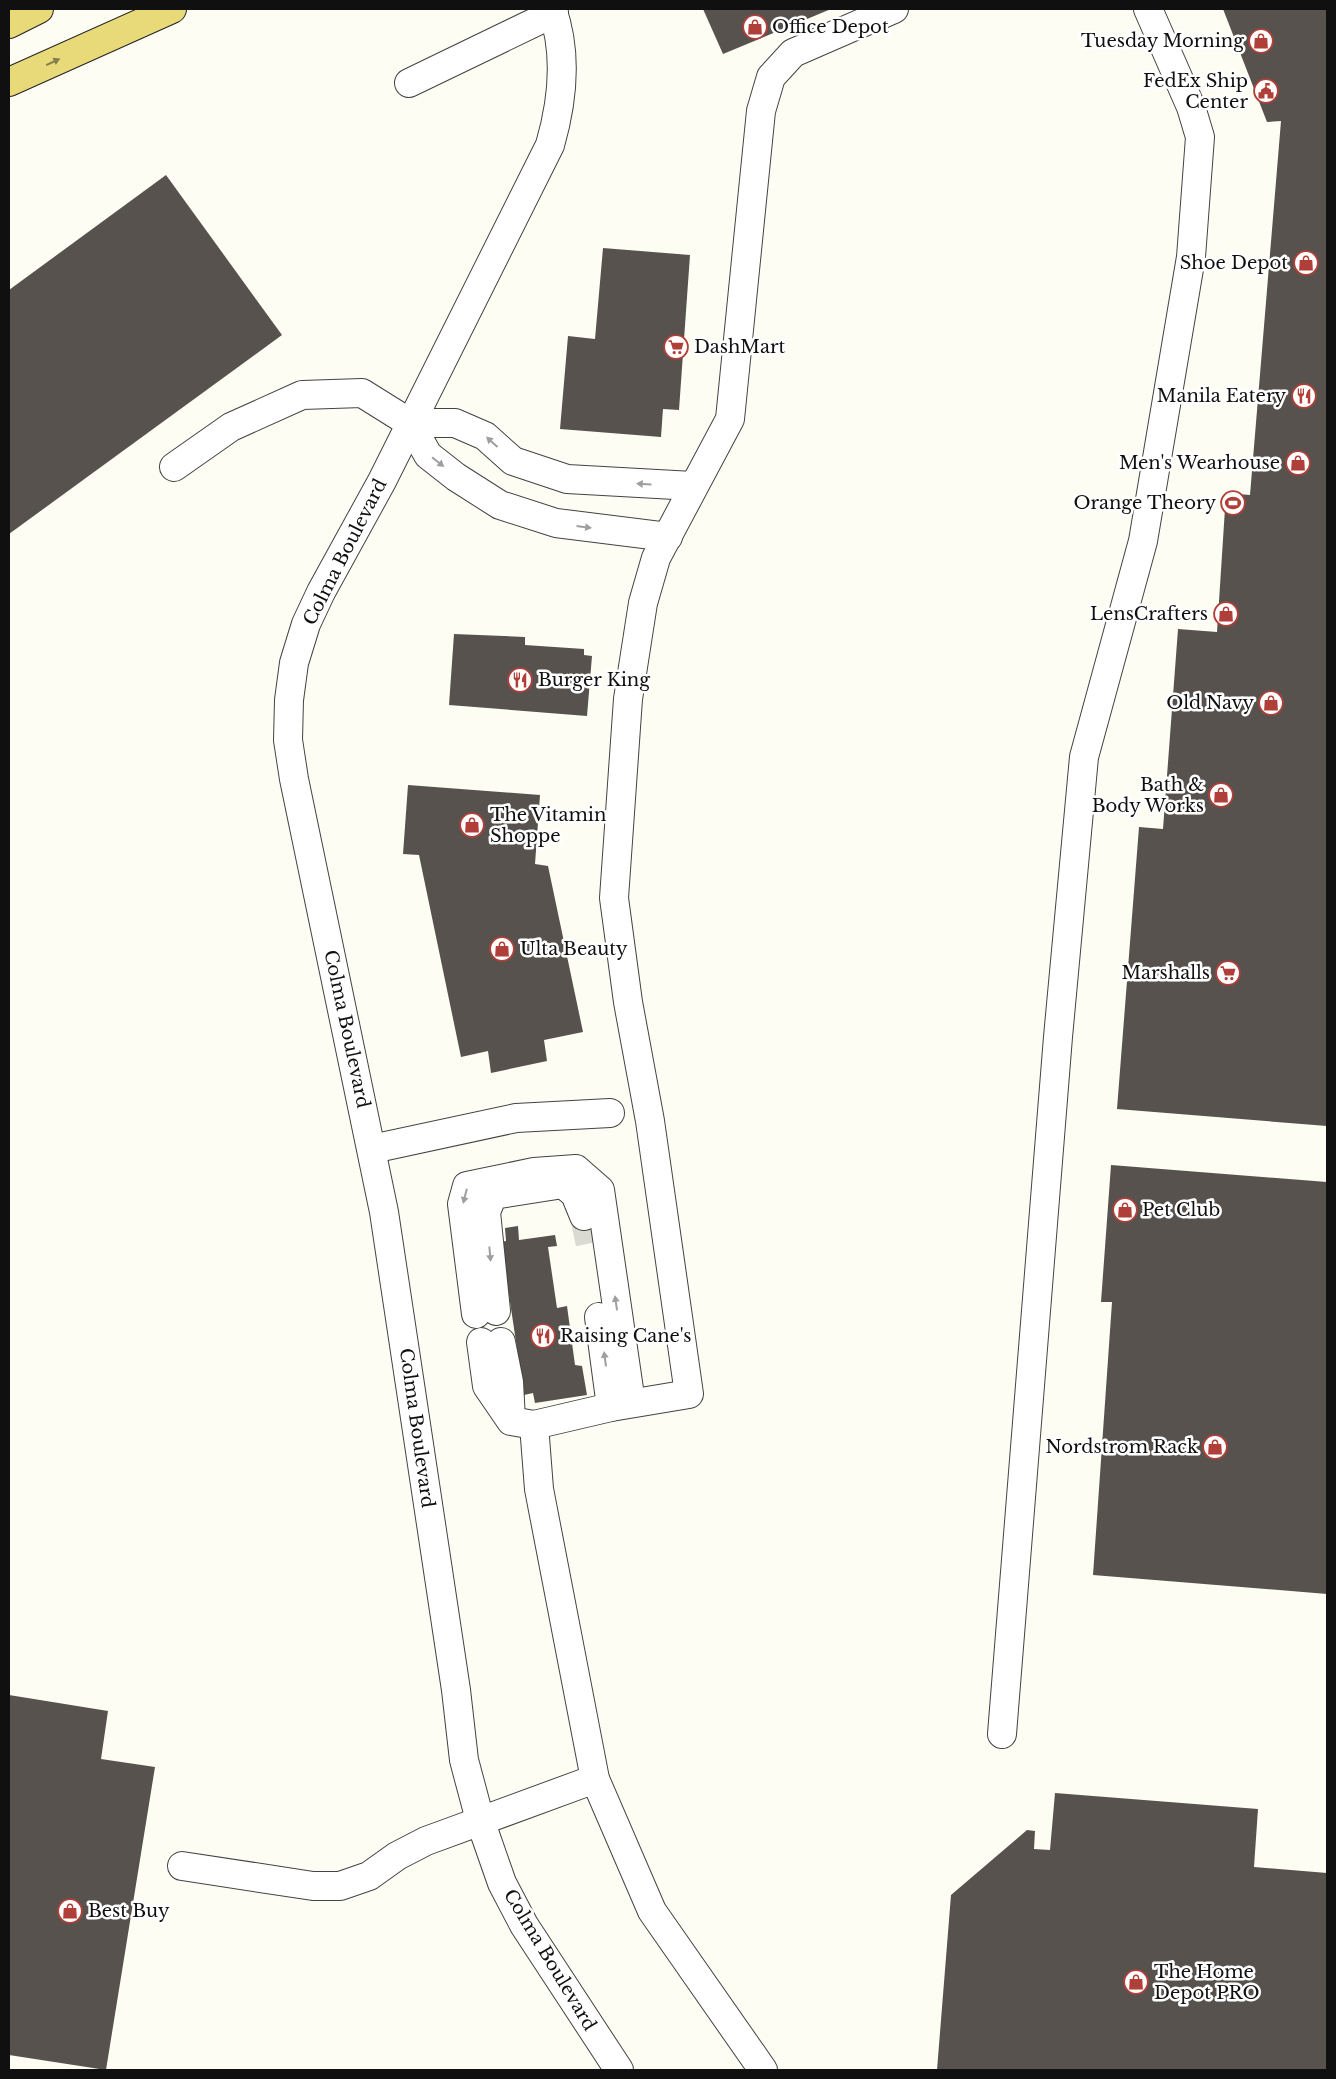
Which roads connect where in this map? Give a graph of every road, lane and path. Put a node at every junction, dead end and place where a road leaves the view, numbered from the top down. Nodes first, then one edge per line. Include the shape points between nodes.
1 (39, 9) edge
2 (172, 9) edge
3 (894, 9) edge
4 (1148, 9) edge
5 (553, 11) edge
6 (9, 24) edge
7 (9, 82) edge
8 (409, 84) dead end
9 (410, 423) junction
10 (174, 467) dead end
11 (693, 486) junction
12 (668, 537) junction
13 (610, 1114) dead end
14 (372, 1149) junction
15 (584, 1216) tunnel mouth
16 (590, 1245) tunnel mouth
17 (491, 1342) dead end
18 (621, 1405) junction
19 (523, 1423) junction
20 (1002, 1734) dead end
21 (595, 1779) junction
22 (480, 1820) junction
23 (182, 1866) dead end
24 (619, 2070) edge
25 (763, 2070) edge

1 - 6 main road
7 -> 2 main road
3 - 11 street via 793,53 770,77 761,111 730,419
4 - 20 street via 1191,107 1200,137 1191,257 1144,541 1084,757
5 - 8 street
5 - 9 street, Colma Boulevard via 561,48 562,88 550,145
9 - 10 street via 362,393 302,395 231,427
11 -> 9 street via 567,479 513,461 485,436 455,423
9 -> 12 street via 428,455 500,505 556,523
9 - 14 street, Colma Boulevard via 310,616 294,662 288,720 294,779
11 - 12 street
12 - 18 street via 656,558 643,603 628,699 614,898 689,1394
13 - 14 street via 516,1118
14 - 22 street, Colma Boulevard via 393,1266 464,1760
15 - 18 street via 575,1194 563,1184 493,1195 486,1212 486,1312 462,1204 467,1186 534,1172 576,1168 600,1190
18 -> 16 street
17 - 19 street
18 - 19 street
19 - 21 street
21 - 22 street
21 - 25 street via 652,1911
22 - 23 street via 426,1841 369,1876 340,1886 313,1886
22 - 24 street, Colma Boulevard via 502,1882 524,1925

